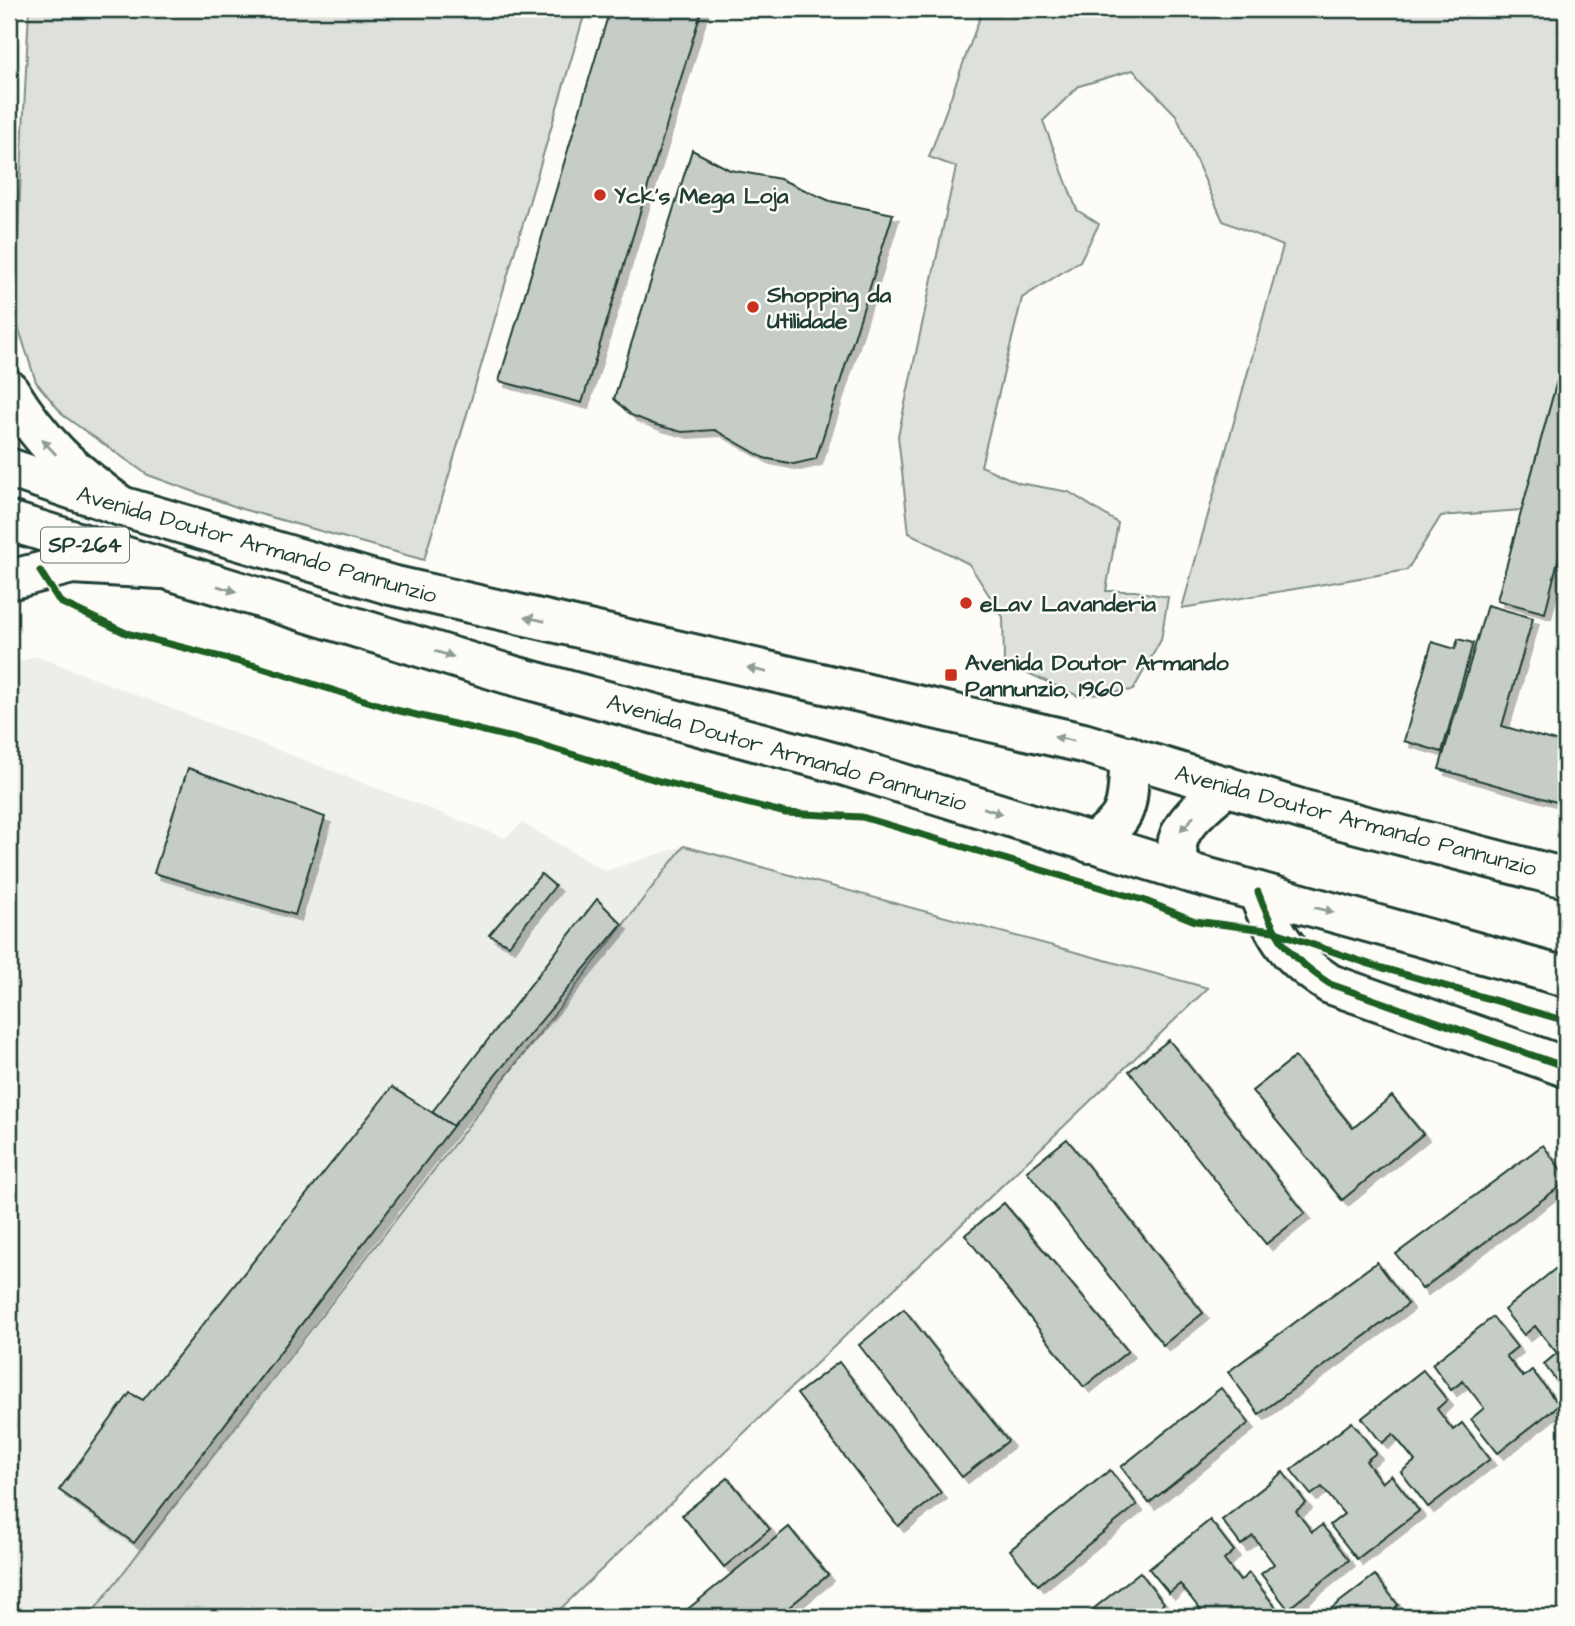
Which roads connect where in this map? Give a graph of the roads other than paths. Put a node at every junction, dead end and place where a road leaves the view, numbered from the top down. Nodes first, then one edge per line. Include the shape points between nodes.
1 (9, 390) edge
2 (9, 468) edge
3 (121, 506) junction
4 (9, 520) edge
5 (161, 569) junction
6 (9, 580) edge
7 (1130, 756) junction
8 (1226, 786) junction
9 (1090, 843) junction
10 (1187, 872) junction
11 (1554, 874) edge
12 (1258, 892) junction
13 (1566, 977) edge
14 (1566, 1066) edge

3 -> 1 main road via 51,450
2 - 3 main road, Avenida Doutor Armando Pannunzio / SP-264
7 -> 3 main road, Avenida Doutor Armando Pannunzio via 414,591
4 - 5 main road, Avenida Doutor Armando Pannunzio / SP-264
5 - 6 main road via 72,564
5 -> 9 main road, Avenida Doutor Armando Pannunzio via 511,675 836,763
7 - 8 main road, Avenida Doutor Armando Pannunzio
7 - 9 main road via 1127,807 1112,830
8 -> 10 main road via 1179,832 1175,850
8 - 11 main road, Avenida Doutor Armando Pannunzio
9 - 10 main road, Avenida Doutor Armando Pannunzio
10 - 12 main road, Avenida Doutor Armando Pannunzio
12 -> 13 main road, Avenida Doutor Armando Pannunzio
12 - 14 main road via 1273,932 1300,964 1330,984

